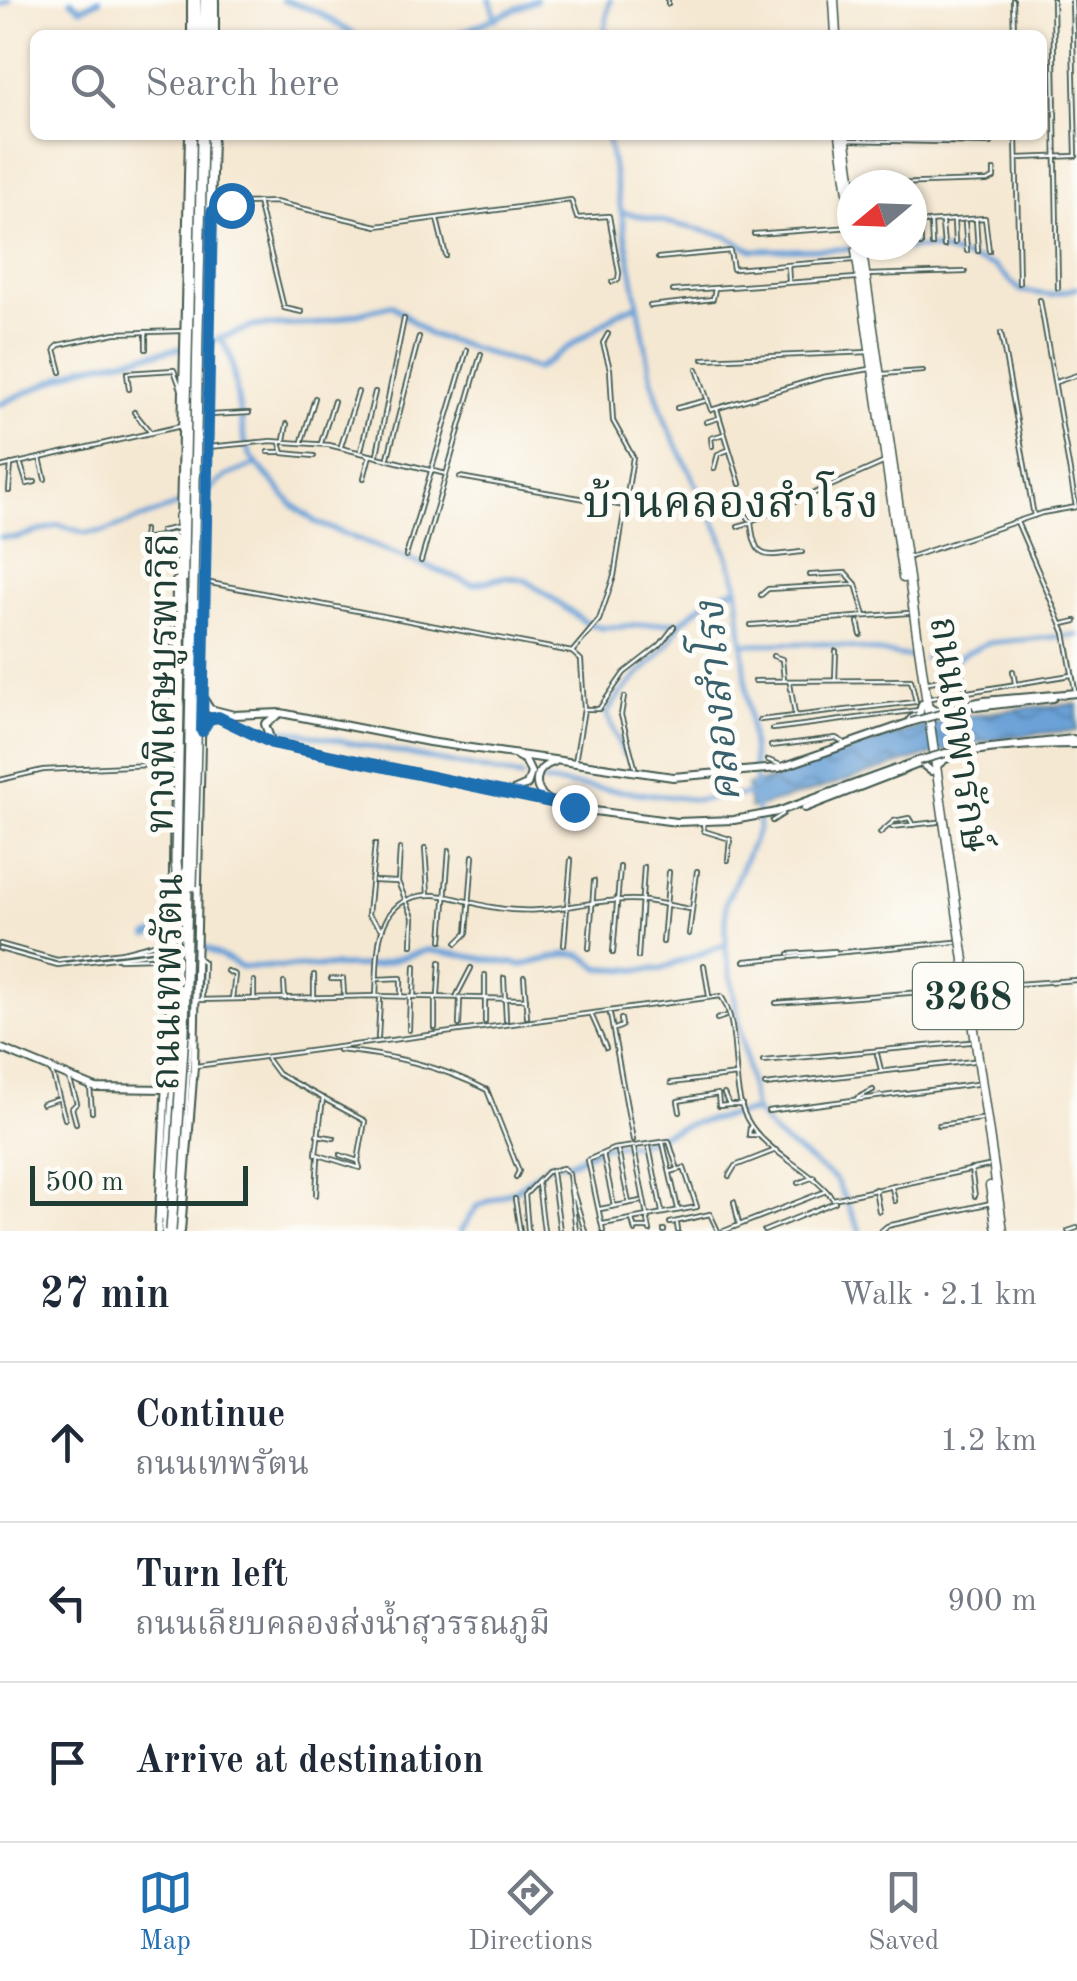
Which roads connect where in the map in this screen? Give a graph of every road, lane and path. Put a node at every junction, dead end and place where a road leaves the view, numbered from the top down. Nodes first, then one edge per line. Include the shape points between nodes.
1 (203, 0) edge
2 (832, 0) edge
3 (1013, 0) edge
4 (1052, 0) edge
5 (1072, 0) edge
6 (202, 30) edge
7 (834, 30) edge
8 (1014, 30) edge
9 (198, 140) edge
10 (200, 140) edge
11 (200, 140) edge
12 (201, 140) edge
13 (204, 140) edge
14 (844, 140) edge
15 (845, 140) edge
16 (918, 140) edge
17 (1016, 140) edge
18 (992, 143) dead end
19 (212, 149) junction
20 (1036, 151) dead end
21 (1077, 156) edge
22 (1057, 157) junction
23 (1016, 158) junction
24 (1035, 158) junction
25 (188, 169) junction
26 (847, 170) edge
27 (852, 170) edge
28 (994, 170) dead end
29 (927, 183) edge
30 (207, 184) junction
31 (194, 202) junction
32 (258, 202) junction
33 (212, 212) junction
34 (437, 219) junction
35 (976, 219) junction
36 (954, 220) junction
37 (965, 220) junction
38 (942, 221) junction
39 (927, 222) edge
40 (931, 222) junction
41 (837, 226) edge
42 (754, 234) dead end
43 (955, 243) dead end
44 (932, 244) dead end
45 (944, 246) dead end
46 (990, 250) dead end
47 (967, 251) dead end
48 (978, 251) dead end
49 (446, 256) dead end
50 (837, 256) edge
51 (658, 258) dead end
52 (860, 260) edge
53 (788, 265) junction
54 (965, 272) dead end
55 (863, 277) junction
56 (612, 282) dead end
57 (789, 283) junction
58 (1019, 284) dead end
59 (715, 288) junction
60 (1058, 288) dead end
61 (673, 291) dead end
62 (1040, 300) dead end
63 (650, 306) dead end
64 (302, 312) dead end
65 (404, 320) dead end
66 (185, 331) junction
67 (134, 332) junction
68 (146, 332) junction
69 (1001, 333) dead end
70 (608, 334) dead end
71 (419, 337) dead end
72 (132, 344) dead end
73 (146, 349) dead end
74 (467, 350) dead end
75 (871, 352) junction
76 (481, 354) dead end
77 (703, 359) dead end
78 (697, 370) dead end
79 (923, 371) dead end
80 (61, 372) dead end
81 (877, 372) junction
82 (1077, 375) edge
83 (1054, 382) junction
84 (129, 389) dead end
85 (184, 392) junction
86 (358, 392) dead end
87 (374, 392) dead end
88 (315, 398) dead end
89 (706, 400) junction
90 (334, 401) dead end
91 (676, 408) dead end
92 (717, 408) junction
93 (134, 412) dead end
94 (249, 412) dead end
95 (208, 415) junction
96 (146, 418) dead end
97 (720, 418) junction
98 (706, 422) dead end
99 (286, 424) dead end
100 (143, 425) junction
101 (183, 426) junction
102 (152, 432) junction
103 (724, 434) junction
104 (886, 436) junction
105 (282, 441) junction
106 (301, 442) junction
107 (320, 444) junction
108 (712, 446) dead end
109 (206, 447) junction
110 (341, 447) junction
111 (729, 450) junction
112 (268, 452) dead end
113 (280, 452) junction
114 (361, 452) junction
115 (370, 454) junction
116 (314, 456) dead end
117 (377, 456) junction
118 (40, 458) junction
119 (388, 459) junction
120 (886, 461) junction
121 (20, 462) junction
122 (12, 464) junction
123 (0, 467) edge
124 (714, 469) dead end
125 (432, 471) junction
126 (446, 474) junction
127 (460, 477) dead end
128 (364, 478) dead end
129 (45, 479) dead end
130 (35, 482) dead end
131 (740, 484) dead end
132 (10, 491) dead end
133 (423, 500) junction
134 (731, 502) dead end
135 (437, 504) junction
136 (626, 506) junction
137 (1076, 507) edge
138 (1034, 516) junction
139 (751, 522) junction
140 (1017, 522) junction
141 (179, 525) junction
142 (738, 526) dead end
143 (415, 528) junction
144 (144, 530) dead end
145 (161, 531) dead end
146 (429, 532) junction
147 (203, 534) junction
148 (802, 552) dead end
149 (406, 556) dead end
150 (906, 559) junction
151 (421, 561) dead end
152 (810, 575) dead end
153 (204, 582) junction
154 (856, 584) junction
155 (761, 595) dead end
156 (908, 613) junction
157 (858, 618) junction
158 (866, 618) junction
159 (1076, 621) edge
160 (751, 625) dead end
161 (1061, 625) junction
162 (674, 627) dead end
163 (860, 635) dead end
164 (572, 652) junction
165 (836, 652) dead end
166 (774, 656) dead end
167 (1070, 660) junction
168 (1077, 660) edge
169 (946, 668) dead end
170 (960, 668) dead end
171 (1013, 671) dead end
172 (1073, 674) junction
173 (755, 681) dead end
174 (787, 681) junction
175 (835, 681) junction
176 (923, 683) junction
177 (1015, 684) junction
178 (966, 693) junction
179 (1077, 694) edge
180 (624, 696) dead end
181 (183, 698) junction
182 (200, 698) junction
183 (923, 706) junction
184 (584, 709) junction
185 (281, 713) junction
186 (795, 716) junction
187 (760, 720) dead end
188 (773, 729) dead end
189 (202, 731) junction
190 (843, 742) junction
191 (1077, 742) edge
192 (272, 743) junction
193 (771, 746) dead end
194 (511, 754) junction
195 (768, 760) dead end
196 (562, 761) junction
197 (172, 764) junction
198 (574, 764) junction
199 (933, 766) junction
200 (779, 768) junction
201 (636, 774) junction
202 (0, 780) edge
203 (491, 788) junction
204 (554, 803) junction
205 (780, 812) junction
206 (702, 822) junction
207 (772, 822) dead end
208 (938, 822) junction
209 (913, 826) junction
210 (892, 827) junction
211 (880, 832) dead end
212 (375, 844) dead end
213 (425, 848) dead end
214 (400, 850) dead end
215 (450, 850) dead end
216 (473, 856) dead end
217 (180, 859) junction
218 (571, 860) dead end
219 (728, 860) dead end
220 (620, 866) dead end
221 (644, 867) dead end
222 (172, 869) junction
223 (697, 871) dead end
224 (669, 872) dead end
225 (372, 880) junction
226 (594, 881) dead end
227 (398, 882) junction
228 (428, 896) junction
229 (446, 896) junction
230 (406, 900) junction
231 (617, 900) junction
232 (642, 900) junction
233 (470, 901) junction
234 (592, 904) junction
235 (666, 906) junction
236 (567, 909) junction
237 (690, 910) junction
238 (184, 915) junction
239 (382, 928) junction
240 (689, 934) dead end
241 (172, 938) junction
242 (442, 940) dead end
243 (663, 942) dead end
244 (955, 942) junction
245 (457, 943) dead end
246 (160, 944) junction
247 (412, 945) dead end
248 (564, 945) dead end
249 (0, 946) edge
250 (589, 948) dead end
251 (836, 952) junction
252 (122, 953) junction
253 (156, 953) junction
254 (613, 954) dead end
255 (789, 954) dead end
256 (638, 957) dead end
257 (172, 960) junction
258 (76, 961) junction
259 (745, 961) dead end
260 (440, 962) dead end
261 (704, 965) dead end
262 (415, 966) dead end
263 (471, 968) dead end
264 (227, 971) dead end
265 (314, 975) dead end
266 (485, 976) dead end
267 (524, 977) dead end
268 (504, 978) dead end
269 (331, 979) dead end
270 (378, 979) junction
271 (1077, 980) edge
272 (254, 981) dead end
273 (284, 982) dead end
274 (964, 988) junction
275 (344, 996) junction
276 (378, 996) junction
277 (401, 997) junction
278 (436, 997) junction
279 (458, 997) junction
280 (314, 998) junction
281 (412, 998) junction
282 (709, 998) junction
283 (199, 1000) junction
284 (285, 1000) junction
285 (484, 1000) junction
286 (506, 1000) junction
287 (526, 1000) junction
288 (232, 1001) junction
289 (254, 1001) junction
290 (776, 1003) dead end
291 (610, 1010) junction
292 (591, 1013) junction
293 (728, 1016) junction
294 (528, 1017) dead end
295 (620, 1019) dead end
296 (717, 1019) dead end
297 (506, 1020) dead end
298 (485, 1022) dead end
299 (459, 1025) dead end
300 (434, 1028) dead end
301 (613, 1029) junction
302 (409, 1030) dead end
303 (378, 1038) dead end
304 (970, 1042) junction
305 (606, 1048) dead end
306 (1, 1049) edge
307 (338, 1049) junction
308 (876, 1051) junction
309 (266, 1057) junction
310 (975, 1061) junction
311 (763, 1062) dead end
312 (194, 1066) junction
313 (52, 1070) junction
314 (882, 1072) junction
315 (738, 1075) junction
316 (70, 1076) junction
317 (671, 1082) dead end
318 (976, 1084) junction
319 (90, 1085) junction
320 (765, 1085) dead end
321 (121, 1089) junction
322 (168, 1089) junction
323 (873, 1090) dead end
324 (724, 1094) dead end
325 (324, 1097) junction
326 (58, 1099) junction
327 (857, 1099) junction
328 (42, 1104) dead end
329 (744, 1104) junction
330 (730, 1105) junction
331 (768, 1111) dead end
332 (92, 1112) dead end
333 (680, 1112) dead end
334 (65, 1118) dead end
335 (981, 1119) junction
336 (76, 1122) dead end
337 (939, 1125) dead end
338 (317, 1135) junction
339 (334, 1138) dead end
340 (634, 1140) dead end
341 (663, 1143) junction
342 (325, 1146) dead end
343 (649, 1147) junction
344 (618, 1149) junction
345 (634, 1149) junction
346 (776, 1150) junction
347 (602, 1152) junction
348 (340, 1155) dead end
349 (321, 1156) junction
350 (358, 1161) junction
351 (988, 1166) junction
352 (552, 1170) junction
353 (678, 1170) junction
354 (971, 1170) junction
355 (670, 1172) junction
356 (516, 1176) dead end
357 (729, 1176) dead end
358 (816, 1177) junction
359 (538, 1182) junction
360 (570, 1184) junction
361 (798, 1184) dead end
362 (892, 1186) junction
363 (875, 1189) junction
364 (827, 1191) junction
365 (316, 1196) dead end
366 (974, 1196) dead end
367 (161, 1199) joint
368 (515, 1199) dead end
369 (644, 1200) junction
370 (838, 1200) junction
371 (895, 1201) dead end
372 (734, 1202) dead end
373 (993, 1202) junction
374 (629, 1204) junction
375 (614, 1206) junction
376 (598, 1210) junction
377 (679, 1210) junction
378 (879, 1211) dead end
379 (662, 1213) junction
380 (647, 1216) junction
381 (632, 1219) junction
382 (616, 1222) junction
383 (670, 1223) dead end
384 (677, 1224) dead end
385 (602, 1225) junction
386 (739, 1225) junction
387 (1077, 1228) edge
388 (650, 1229) edge
389 (170, 1230) edge
390 (634, 1230) edge
391 (520, 1231) edge
392 (528, 1231) edge
393 (544, 1231) edge
394 (560, 1231) edge
395 (576, 1231) edge
396 (584, 1231) edge
397 (603, 1231) edge
398 (618, 1231) edge
399 (678, 1231) edge
400 (718, 1231) edge
401 (724, 1231) edge
402 (764, 1231) edge
403 (882, 1231) edge
404 (1000, 1231) edge
405 (1068, 1231) edge

1 - 6 highway
2 - 7 main road
3 - 8 street
4 - 22 street
5 - 21 street
9 - 25 main road, ถนนเทพรัตน
10 - 31 main road, ถนนเทพรัตน
11 - 238 highway, ทางพิเศษบูรพาวิถี, bridge
12 - 30 main road, ถนนเทพรัตน
13 - 19 main road, ถนนเทพรัตน
14 - 26 main road
15 - 27 main road
16 - 18 street
17 - 23 street
19 - 30 main road
19 - 33 main road, ถนนเทพรัตน
20 - 24 street
21 - 22 street
22 - 24 street
22 - 60 street
23 - 24 street
23 - 58 street
25 - 31 main road
25 - 66 main road, ถนนเทพรัตน
28 - 29 street via 986,181
30 - 182 main road, ถนนเทพรัตน
31 - 181 main road, ถนนเทพรัตน
32 - 33 street
32 - 34 street via 372,226
32 - 64 street via 284,308
33 - 95 main road, ถนนเทพรัตน
34 - 49 street
34 - 56 street via 572,200 578,218 609,216 619,278
35 - 37 street
35 - 46 street via 987,220
35 - 48 street
36 - 37 street
36 - 38 street
36 - 43 street
37 - 47 street
38 - 40 street
38 - 45 street
39 - 40 street
40 - 44 street
41 - 42 street
50 - 53 street
51 - 53 street via 730,251 732,269
52 - 55 main road, ถนนเทพารักษ์ / 3268
53 - 57 street
54 - 55 street
55 - 57 street
55 - 75 main road, ถนนเทพารักษ์ / 3268
55 - 81 main road, ถนนเทพารักษ์ / 3268
57 - 59 street
59 - 61 street
59 - 63 street via 713,299
62 - 83 street
65 - 117 street
66 - 68 street
66 - 85 main road, ถนนเทพรัตน
67 - 68 street
67 - 72 street
67 - 80 street via 57,346
68 - 73 street
69 - 138 street
70 - 136 street via 602,343 613,421 634,457
71 - 119 street
74 - 125 street
75 - 77 street
75 - 81 main road, ถนนเทพารักษ์ / 3268
76 - 126 street
78 - 89 street
79 - 81 street
81 - 92 street via 821,378
81 - 104 main road, ถนนเทพารักษ์ / 3268
82 - 83 street
83 - 137 street
84 - 85 street via 127,373 174,370
85 - 101 main road, ถนนเทพรัตน
86 - 110 street
87 - 114 street
88 - 106 street
89 - 91 street
89 - 92 street via 709,410
90 - 107 street
92 - 97 street
93 - 100 street
94 - 95 street
95 - 109 main road, ถนนเทพรัตน
96 - 100 street
97 - 98 street
97 - 103 street
99 - 105 street
100 - 102 street
101 - 102 street
101 - 141 main road, ถนนเทพรัตน
102 - 118 street
103 - 108 street via 712,438
103 - 111 street
104 - 120 main road, ถนนเทพารักษ์ / 3268
104 - 150 main road, ถนนเทพารักษ์ / 3268
105 - 106 street
105 - 109 street
105 - 113 street
106 - 107 street
107 - 110 street
109 - 147 main road, ถนนเทพรัตน
110 - 114 street
111 - 124 street via 718,454
111 - 131 street
112 - 113 street
113 - 116 street
114 - 115 street
115 - 117 street
115 - 128 street
117 - 119 street
118 - 121 street
118 - 129 street
119 - 125 street
120 - 139 street
120 - 156 main road, ถนนเทพารักษ์ / 3268
121 - 122 street
121 - 130 street via 26,482
122 - 123 street
122 - 132 street
125 - 126 street
125 - 133 street
126 - 135 street
127 - 136 street
133 - 135 street
133 - 143 street
134 - 139 street
135 - 146 street
136 - 164 street via 619,560 599,620
137 - 138 street
138 - 140 street
139 - 142 street
139 - 148 street via 764,555
140 - 150 street
140 - 161 street
141 - 144 street via 143,538
141 - 145 street
141 - 197 main road, ถนนเทพรัตน
141 - 238 highway, bridge via 176,873
143 - 146 street
143 - 149 street
146 - 151 street
147 - 153 main road, ถนนเทพรัตน
147 - 238 highway, bridge via 194,872
150 - 176 main road, ถนนเทพารักษ์ / 3268
152 - 154 street via 846,573
153 - 164 street
153 - 182 main road, ถนนเทพรัตน
154 - 155 street
154 - 158 street
156 - 158 street
156 - 183 main road, ถนนเทพารักษ์ / 3268
157 - 158 street
157 - 160 street
157 - 163 street
159 - 161 street
161 - 167 street
162 - 184 street via 624,673 599,709
164 - 184 street via 581,660
165 - 175 street
166 - 174 street via 782,659
167 - 168 street
167 - 172 street
169 - 176 street via 946,678
170 - 178 street
171 - 177 street
172 - 177 street
172 - 179 street
173 - 174 street
174 - 175 street
174 - 186 street
175 - 183 street via 912,681
176 - 183 main road, ถนนเทพารักษ์ / 3268
177 - 178 street
178 - 183 street
179 - 183 main road via 935,711
179 - 200 main road, bridge via 940,714
180 - 201 street via 621,715
181 - 182 main road
181 - 217 main road, ถนนเทพรัตน
182 - 185 main road via 226,714
182 - 189 main road, ถนนเทพรัตน
182 - 389 main road, ถนนเทพรัตน via 180,1192
183 - 186 street
183 - 188 street
183 - 190 main road via 916,718
183 - 199 main road, ถนนเทพารักษ์ / 3268
184 - 198 street
185 - 192 main road via 265,724
185 - 194 main road
186 - 187 street
189 - 192 main road via 218,717
189 - 283 main road, ถนนเทพรัตน
190 - 193 street
190 - 200 main road
191 - 199 main road via 944,758
191 - 205 main road, bridge via 946,753
192 - 203 main road
194 - 196 main road
194 - 203 main road via 528,764 529,782 515,791
195 - 200 street
196 - 198 main road
196 - 204 main road via 546,764 536,778 540,794
197 - 202 street via 43,770
197 - 222 main road, ถนนเทพรัตน
198 - 201 main road
199 - 205 main road via 918,764 825,802
199 - 208 main road, ถนนเทพารักษ์ / 3268
199 - 274 main road, ถนนเทพารักษ์ / 3268
200 - 201 main road via 731,776
203 - 204 main road
204 - 206 main road via 628,818
205 - 206 main road
205 - 207 street
206 - 219 street via 704,831 730,839
208 - 209 street
208 - 244 main road, ถนนเทพารักษ์ / 3268
209 - 210 street
209 - 210 street via 909,818
210 - 211 street
212 - 225 street
213 - 228 street
214 - 227 street
215 - 229 street
216 - 233 street
217 - 222 main road, ถนนเทพรัตน
217 - 389 main road, ถนนเทพรัตน
218 - 236 street
220 - 231 street
221 - 232 street
222 - 241 main road, ถนนเทพรัตน
223 - 237 street
224 - 235 street
225 - 227 street
225 - 239 street via 368,918
226 - 234 street
227 - 230 street
228 - 229 street
228 - 230 street
229 - 233 street
229 - 242 street
230 - 239 street
230 - 247 street
231 - 232 street
231 - 234 street
231 - 254 street
232 - 235 street
232 - 256 street
233 - 236 street via 542,912
233 - 245 street via 467,933
234 - 236 street
234 - 250 street
235 - 237 street
235 - 243 street
236 - 248 street
237 - 240 street
238 - 389 highway, ทางพิเศษบูรพาวิถี, bridge via 182,1078
239 - 270 street
241 - 246 street
241 - 257 main road, ถนนเทพรัตน
244 - 251 street
244 - 274 main road, ถนนเทพารักษ์ / 3268
246 - 252 street
246 - 253 street
249 - 258 street via 58,965
251 - 255 street
251 - 259 street
252 - 253 street
252 - 258 street
253 - 257 street
253 - 258 street
257 - 322 main road, ถนนเทพรัตน
260 - 278 street
261 - 282 street
262 - 281 street
263 - 279 street
264 - 288 street via 235,976
265 - 280 street
266 - 285 street
267 - 287 street
268 - 286 street
269 - 275 street via 343,979
270 - 276 street
270 - 277 street via 400,978
271 - 274 street
272 - 289 street
273 - 284 street
274 - 290 street
274 - 304 main road, ถนนเทพารักษ์ / 3268
274 - 310 main road, ถนนเทพารักษ์ / 3268
275 - 276 street
275 - 280 street
276 - 277 street
276 - 303 street
277 - 281 street
278 - 279 street
278 - 281 street
278 - 300 street
279 - 285 street
279 - 299 street
280 - 284 street
281 - 302 street
282 - 291 street
282 - 293 street via 723,997
283 - 288 street
283 - 312 main road, ถนนเทพรัตน
284 - 289 street
285 - 286 street
285 - 298 street
286 - 287 street
286 - 297 street
287 - 294 street
288 - 289 street
291 - 292 street
291 - 301 street
292 - 305 street
292 - 307 street
293 - 296 street
293 - 315 street
295 - 301 street via 622,1027
301 - 340 street
304 - 308 street
304 - 310 main road, ถนนเทพารักษ์ / 3268
306 - 313 main road
306 - 321 main road
307 - 309 street
307 - 356 street via 410,1060 487,1090
308 - 311 street
308 - 314 street
309 - 312 street
309 - 325 street via 278,1074
310 - 314 street
310 - 318 main road, ถนนเทพารักษ์ / 3268
310 - 404 main road, ถนนเทพารักษ์ / 3268
312 - 389 main road, ถนนเทพรัตน
313 - 316 main road
313 - 326 street
314 - 320 street
315 - 317 street
315 - 329 street
316 - 319 main road
316 - 336 street
318 - 327 street
318 - 335 main road, ถนนเทพารักษ์ / 3268
319 - 321 main road
319 - 332 street
321 - 322 main road
322 - 367 main road, ถนนเทพรัตน
323 - 327 street
324 - 330 street
325 - 338 street
325 - 350 street via 364,1121
326 - 328 street
326 - 334 street
327 - 331 street
329 - 330 street
329 - 346 street via 746,1119
330 - 333 street via 719,1106 718,1094 678,1101
335 - 337 street
335 - 351 main road, ถนนเทพารักษ์ / 3268
338 - 339 street
338 - 349 street
341 - 343 street
341 - 353 street via 669,1141
341 - 355 street
342 - 349 street
343 - 345 street
343 - 379 street
344 - 345 street
344 - 347 street
344 - 374 street
345 - 369 street
346 - 357 street via 735,1166
346 - 358 street
347 - 375 street
347 - 376 street via 588,1160
348 - 350 street
349 - 350 street via 360,1168
349 - 365 street
351 - 354 street
351 - 373 main road, ถนนเทพารักษ์ / 3268
352 - 359 street
352 - 360 street via 566,1169
352 - 394 street
353 - 355 street
353 - 377 street via 684,1168 697,1206
354 - 362 street
354 - 366 street
355 - 377 street
358 - 361 street
358 - 364 street
359 - 392 street via 524,1198
359 - 393 street
360 - 395 street
360 - 396 street
362 - 363 street
362 - 371 street
363 - 370 street
363 - 378 street
364 - 370 street
364 - 386 street
367 - 389 main road
368 - 391 street
369 - 374 street
369 - 380 street
370 - 402 street
372 - 386 street
373 - 403 street
373 - 404 main road, ถนนเทพารักษ์ / 3268
374 - 375 street
375 - 376 street
376 - 385 street
377 - 379 street
379 - 380 street
380 - 381 street
380 - 388 street
381 - 382 street
381 - 390 street
382 - 385 street
382 - 398 street
383 - 400 street via 710,1214
384 - 399 street
385 - 397 street
386 - 401 street
387 - 405 street
388 - 390 street

